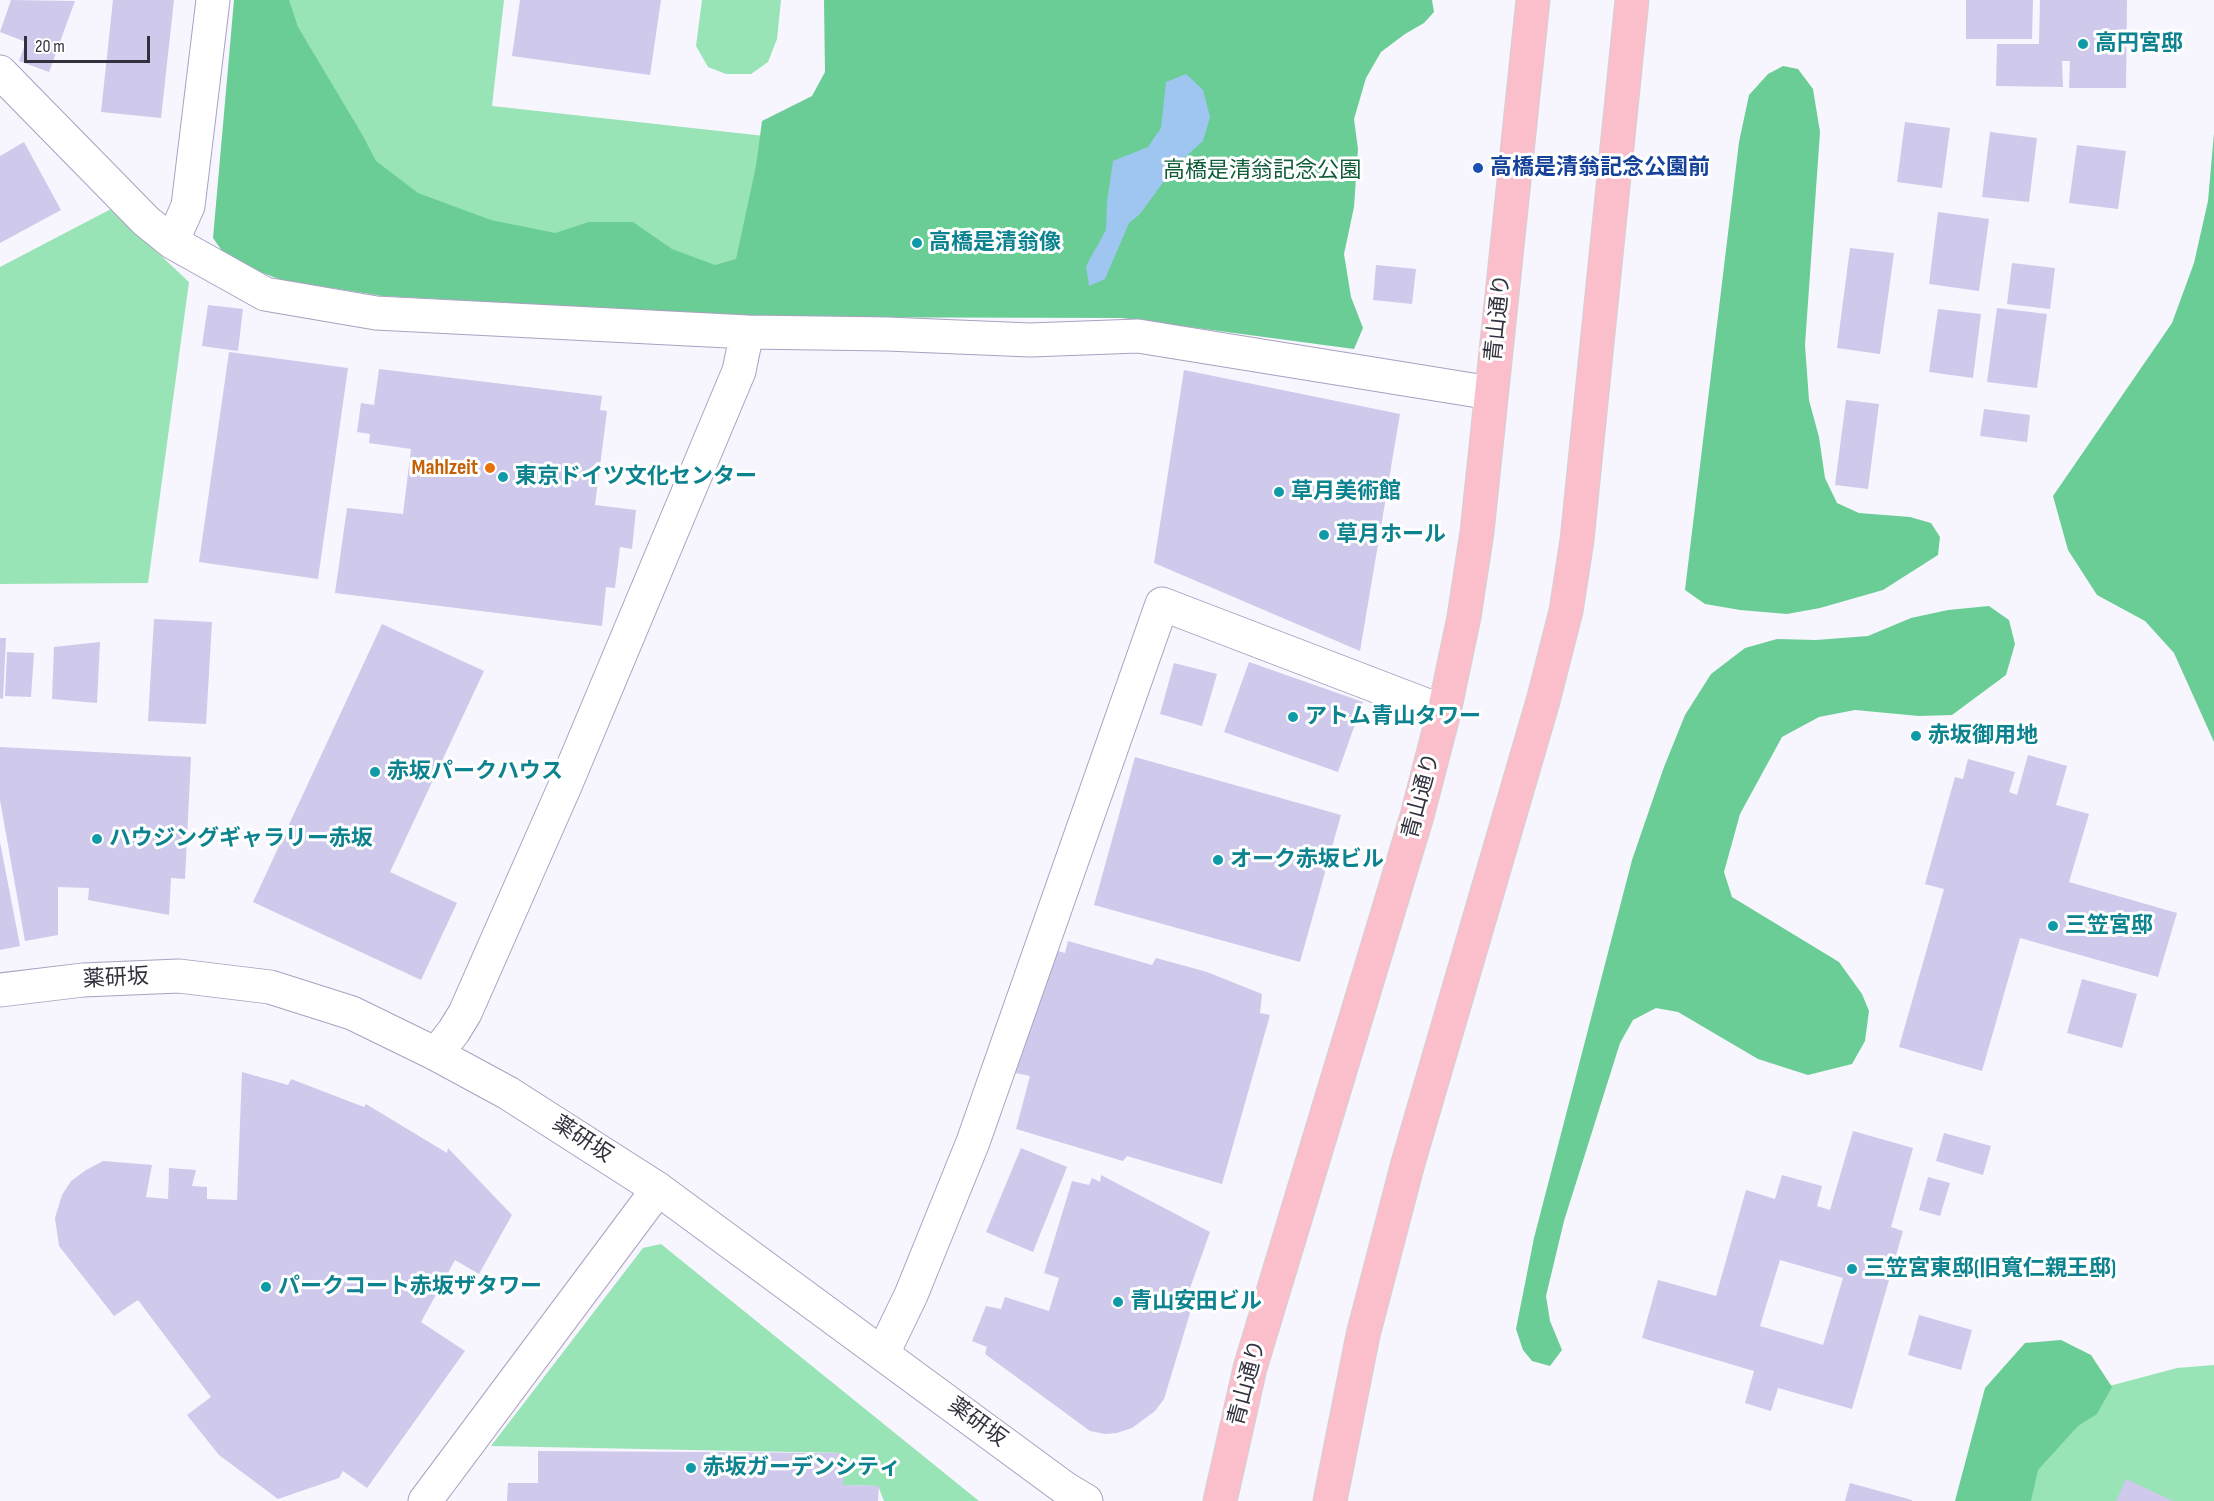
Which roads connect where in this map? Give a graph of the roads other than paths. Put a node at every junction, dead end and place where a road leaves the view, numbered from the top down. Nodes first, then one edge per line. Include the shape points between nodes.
1 (213, 0) edge
2 (1533, 0) edge
3 (1632, 0) edge
4 (0, 72) edge
5 (172, 242) junction
6 (747, 332) junction
7 (1491, 393) junction
8 (1444, 712) junction
9 (0, 990) edge
10 (436, 1054) junction
11 (658, 1189) junction
12 (883, 1353) junction
13 (426, 1501) edge
14 (1086, 1501) edge
15 (1220, 1501) edge
16 (1330, 1501) edge

1 - 5 street via 188,206
2 - 7 highway, 青山通り
3 - 16 highway via 1577,540 1566,611 1408,1163 1363,1335
4 - 5 street via 146,221
5 - 6 street via 265,294 376,313
6 - 7 street via 1030,340 1137,336
6 - 10 street via 739,371 565,786 465,1013
7 - 8 highway, 青山通り via 1477,532
8 - 12 street via 1162,604 973,1142
8 - 15 highway, 青山通り via 1418,816 1250,1368
9 - 10 street, 薬研坂 via 83,980 179,976 270,987 352,1013
10 - 11 street, 薬研坂 via 508,1093
11 - 12 street, 薬研坂
11 - 13 street
12 - 14 street, 薬研坂

